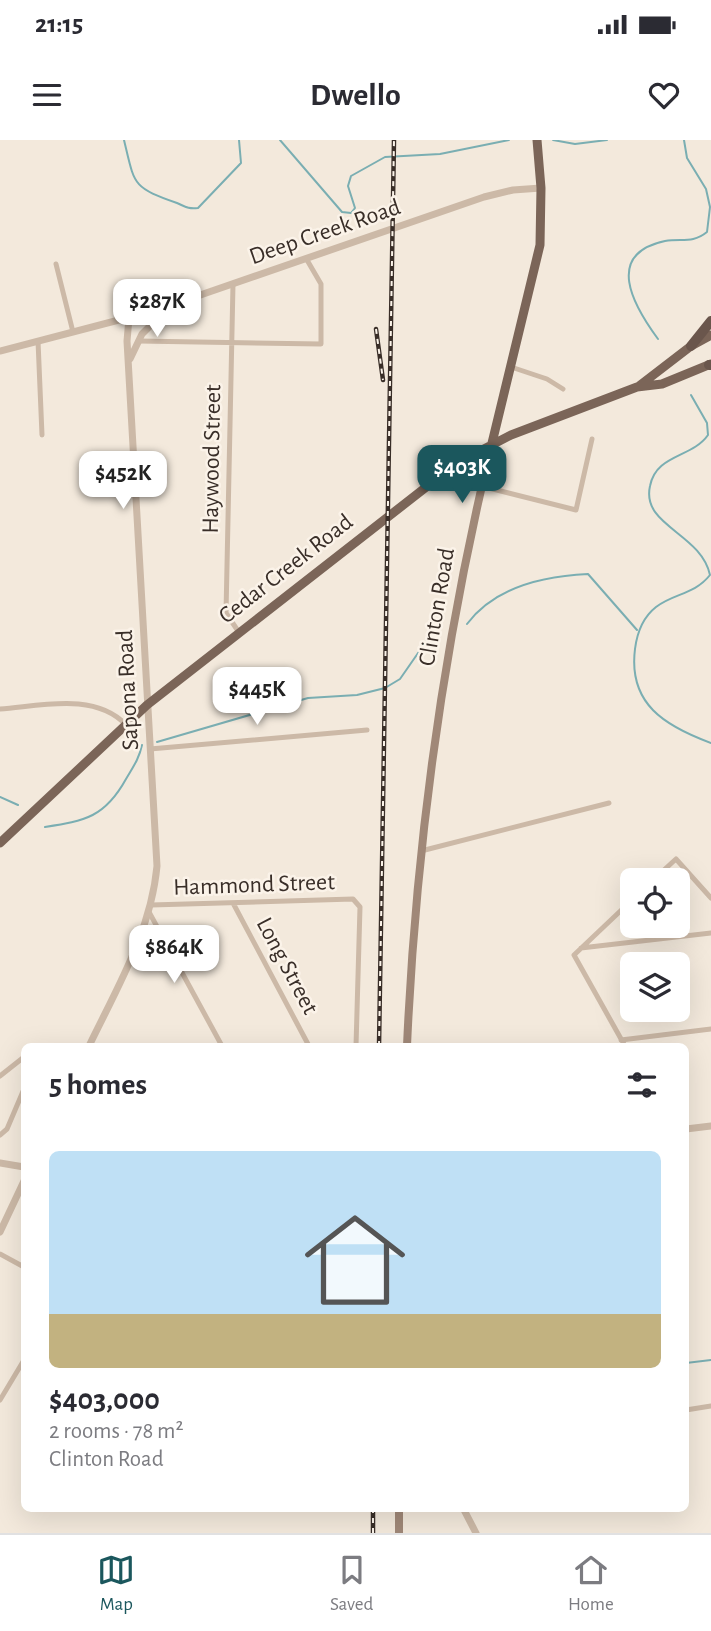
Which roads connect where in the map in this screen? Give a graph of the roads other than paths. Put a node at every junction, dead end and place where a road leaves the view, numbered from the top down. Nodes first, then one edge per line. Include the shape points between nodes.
1 (537, 140) edge
2 (541, 188) junction
3 (307, 260) junction
4 (56, 264) dead end
5 (233, 284) junction
6 (173, 305) junction
7 (129, 318) junction
8 (711, 321) edge
9 (73, 332) junction
10 (711, 335) edge
11 (38, 341) junction
12 (138, 341) junction
13 (233, 343) junction
14 (691, 346) junction
15 (0, 351) edge
16 (128, 363) junction
17 (710, 365) edge
18 (511, 368) junction
19 (638, 387) junction
20 (562, 389) dead end
21 (42, 435) dead end
22 (592, 439) dead end
23 (492, 443) junction
24 (451, 467) junction
25 (481, 486) junction
26 (238, 631) junction
27 (147, 705) junction
28 (0, 709) edge
29 (126, 725) junction
30 (367, 730) dead end
31 (150, 749) junction
32 (609, 803) dead end
33 (0, 843) edge
34 (421, 851) junction
35 (666, 868) edge
36 (684, 868) edge
37 (690, 875) edge
38 (711, 898) edge
39 (233, 903) junction
40 (150, 909) junction
41 (620, 911) edge
42 (711, 933) edge
43 (581, 948) junction
44 (711, 1029) edge
45 (621, 1040) junction
46 (90, 1043) edge
47 (220, 1043) edge
48 (307, 1043) edge
49 (356, 1043) edge
50 (407, 1043) edge
51 (623, 1043) edge
52 (21, 1059) edge
53 (0, 1076) edge
54 (21, 1096) edge
55 (711, 1126) edge
56 (689, 1129) edge
57 (0, 1135) edge
58 (0, 1163) edge
59 (21, 1166) edge
60 (21, 1187) edge
61 (0, 1232) edge
62 (0, 1254) edge
63 (21, 1265) edge
64 (21, 1365) edge
65 (0, 1401) edge
66 (711, 1406) edge
67 (689, 1410) edge
68 (399, 1512) edge
69 (465, 1512) edge
70 (399, 1533) edge
71 (476, 1533) edge

1 - 2 main road, Clinton Road
2 - 3 street, Deep Creek Road via 484,197
2 - 18 main road, Clinton Road via 537,261
3 - 5 street, Deep Creek Road
3 - 13 street via 321,284 321,344
4 - 9 street
5 - 6 street, Deep Creek Road
5 - 13 street, Haywood Street
6 - 7 street, Deep Creek Road
6 - 12 street
7 - 9 street, Deep Creek Road
7 - 16 street, Sapona Road
8 - 14 highway
9 - 11 street, Deep Creek Road
10 - 14 main road, Cedar Creek Road
11 - 15 street, Deep Creek Road
11 - 21 street
12 - 13 street
12 - 16 street
13 - 26 street, Haywood Street via 226,614
14 - 19 main road, Cedar Creek Road
16 - 27 street, Sapona Road
17 - 19 main road, Cedar Creek Road via 662,384
18 - 20 street via 547,379
18 - 23 main road, Clinton Road
19 - 23 main road, Cedar Creek Road
22 - 25 street via 576,510
23 - 24 main road, Cedar Creek Road
23 - 25 main road, Clinton Road
24 - 25 main road via 470,469
24 - 26 main road, Cedar Creek Road
25 - 34 main road, Clinton Road via 446,665
26 - 27 main road, Cedar Creek Road
27 - 29 main road, Cedar Creek Road
27 - 31 street, Sapona Road
28 - 29 street via 95,706
29 - 33 main road, Cedar Creek Road
30 - 31 street
31 - 40 street, Sapona Road via 157,847
32 - 34 street
34 - 50 main road, Clinton Road
35 - 36 street via 676,859
37 - 38 street
39 - 40 street, Hammond Street
39 - 48 street, Long Street
39 - 49 street, Hammond Street via 358,902
40 - 46 street, Sapona Road
40 - 47 street
41 - 43 street
42 - 43 street
43 - 45 street via 574,955
44 - 45 street
45 - 51 street
52 - 53 street
54 - 57 street
55 - 56 street
58 - 59 street
60 - 61 street
62 - 63 street
64 - 65 street
66 - 67 street
68 - 70 main road
69 - 71 street

